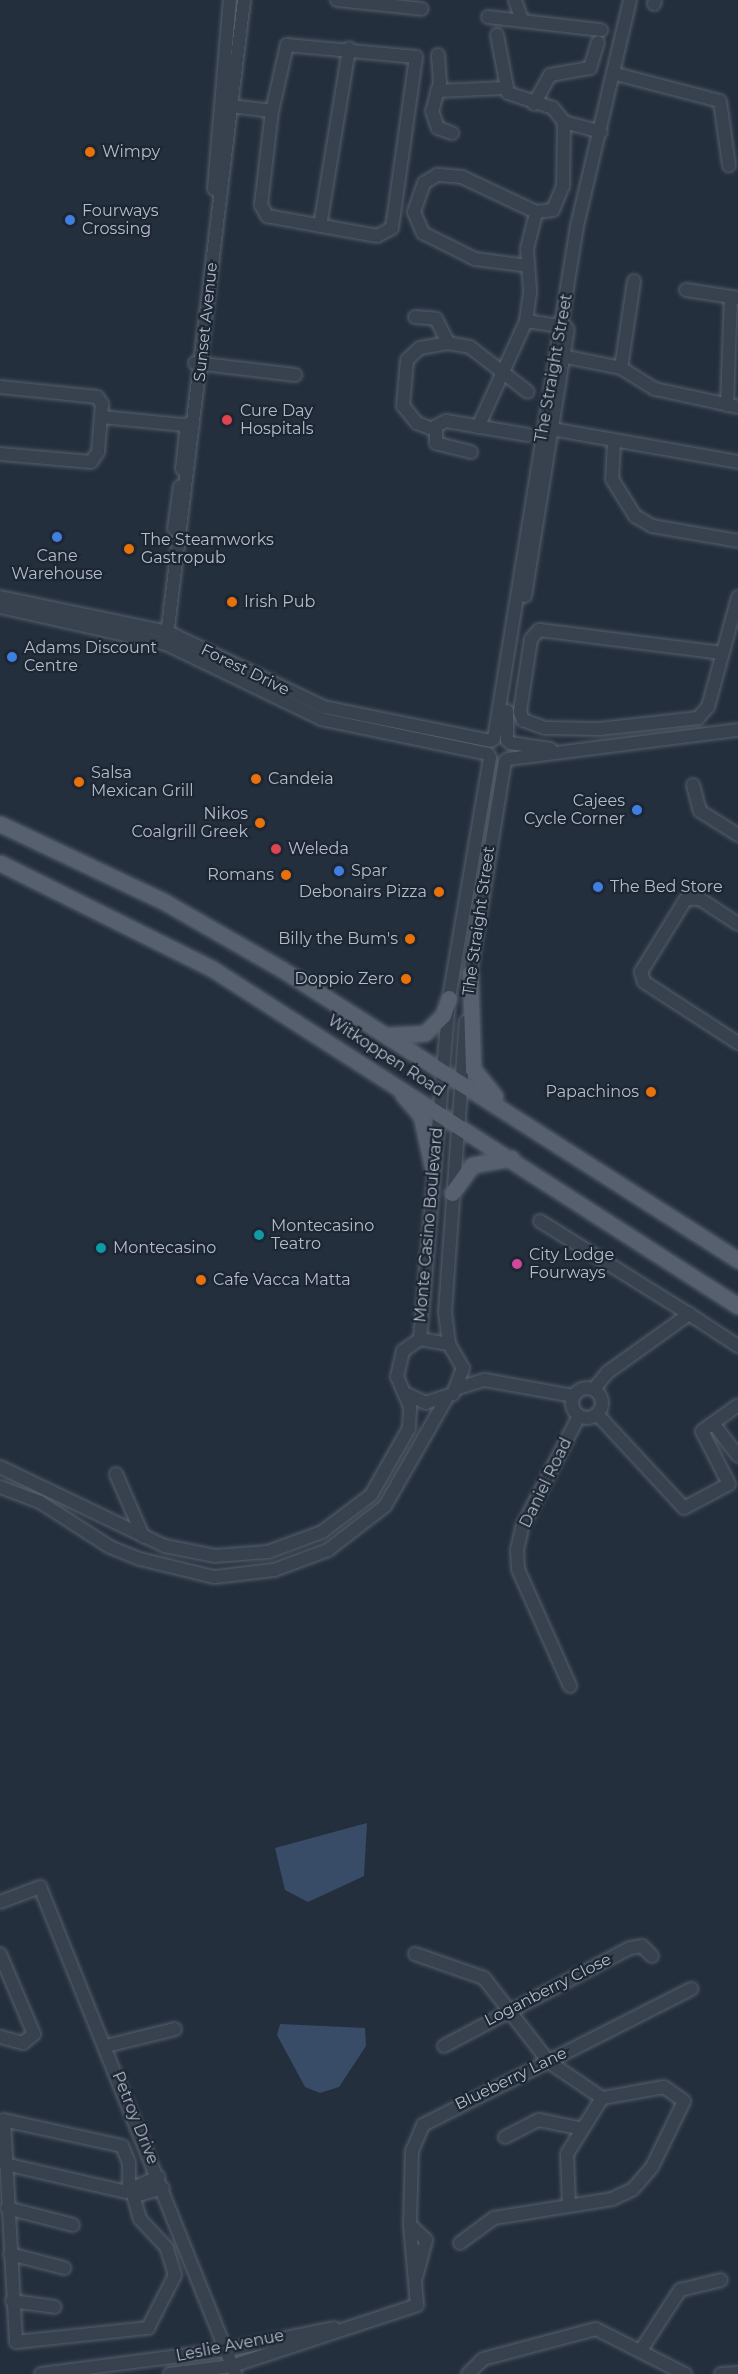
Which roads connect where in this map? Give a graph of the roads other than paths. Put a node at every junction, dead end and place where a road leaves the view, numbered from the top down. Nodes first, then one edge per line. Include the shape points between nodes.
1 (230, 0) edge
2 (244, 0) edge
3 (337, 0) edge
4 (515, 0) edge
5 (630, 0) edge
6 (635, 0) edge
7 (422, 9) dead end
8 (488, 17) dead end
9 (522, 20) junction
10 (497, 35) dead end
11 (349, 48) junction
12 (438, 55) dead end
13 (616, 74) junction
14 (505, 88) junction
15 (437, 91) junction
16 (534, 104) junction
17 (227, 106) junction
18 (272, 111) junction
19 (564, 122) junction
20 (598, 131) junction
21 (452, 133) dead end
22 (729, 165) dead end
23 (536, 212) junction
24 (320, 226) junction
25 (528, 266) junction
26 (634, 280) dead end
27 (686, 290) dead end
28 (735, 298) edge
29 (415, 317) dead end
30 (526, 321) junction
31 (565, 327) junction
32 (448, 343) junction
33 (561, 355) junction
34 (198, 363) junction
35 (621, 368) junction
36 (501, 372) junction
37 (295, 375) dead end
38 (0, 387) edge
39 (528, 392) dead end
40 (732, 406) edge
41 (102, 417) junction
42 (190, 426) junction
43 (478, 427) junction
44 (548, 428) junction
45 (435, 430) junction
46 (528, 435) dead end
47 (614, 443) junction
48 (471, 452) dead end
49 (0, 454) edge
50 (738, 462) edge
51 (738, 541) edge
52 (0, 597) edge
53 (738, 597) edge
54 (0, 607) edge
55 (164, 637) junction
56 (722, 653) junction
57 (738, 730) edge
58 (493, 740) junction
59 (509, 741) junction
60 (588, 751) junction
61 (489, 755) junction
62 (507, 760) junction
63 (693, 785) dead end
64 (0, 822) edge
65 (738, 835) edge
66 (0, 863) edge
67 (738, 924) edge
68 (470, 973) junction
69 (449, 998) junction
70 (387, 1035) junction
71 (738, 1042) edge
72 (442, 1070) junction
73 (384, 1076) junction
74 (461, 1082) junction
75 (439, 1112) junction
76 (459, 1125) junction
77 (562, 1147) junction
78 (511, 1158) junction
79 (433, 1170) junction
80 (452, 1193) junction
81 (540, 1221) dead end
82 (738, 1260) edge
83 (738, 1306) edge
84 (689, 1314) junction
85 (420, 1339) junction
86 (449, 1344) junction
87 (738, 1346) edge
88 (460, 1358) junction
89 (485, 1380) junction
90 (458, 1388) junction
91 (594, 1389) junction
92 (407, 1394) junction
93 (573, 1396) junction
94 (446, 1399) junction
95 (738, 1405) edge
96 (597, 1414) junction
97 (579, 1416) junction
98 (712, 1423) junction
99 (738, 1456) edge
100 (0, 1467) edge
101 (116, 1474) dead end
102 (734, 1482) edge
103 (0, 1487) edge
104 (143, 1536) junction
105 (570, 1686) dead end
106 (0, 1902) edge
107 (0, 1954) edge
108 (415, 1954) dead end
109 (652, 1956) dead end
110 (691, 1989) dead end
111 (511, 2008) junction
112 (175, 2029) dead end
113 (0, 2037) edge
114 (106, 2046) junction
115 (444, 2046) dead end
116 (549, 2062) junction
117 (602, 2098) junction
118 (579, 2128) junction
119 (505, 2137) dead end
120 (5, 2164) junction
121 (161, 2182) junction
122 (131, 2193) junction
123 (569, 2205) junction
124 (7, 2208) junction
125 (73, 2224) dead end
126 (460, 2243) dead end
127 (10, 2254) junction
128 (64, 2268) dead end
129 (721, 2280) dead end
130 (12, 2301) junction
131 (417, 2305) joint
132 (55, 2307) dead end
133 (348, 2326) junction
134 (226, 2350) junction
135 (641, 2350) junction
136 (234, 2370) edge
137 (738, 2373) edge
138 (42, 2374) edge
139 (171, 2374) edge
140 (468, 2374) edge
141 (685, 2374) edge
142 (721, 2374) edge
143 (730, 2374) edge

1 - 17 street, Sunset Avenue
2 - 17 street, Sunset Avenue
3 - 7 street
4 - 9 street
5 - 20 street, The Straight Street
6 - 13 street, The Straight Street
8 - 9 street
9 - 16 street via 599,36 590,68 550,75
10 - 14 street
11 - 18 street via 285,46
11 - 24 street
11 - 24 street via 408,53 418,60 394,224 377,236
12 - 15 street
13 - 20 street, The Straight Street
13 - 22 street via 720,101
14 - 15 street
14 - 16 street via 518,101
15 - 21 street via 431,107 435,123
16 - 19 street via 553,108
17 - 18 street
17 - 34 street, Sunset Avenue
18 - 24 street via 263,212
19 - 20 street
19 - 23 street via 562,186 553,210
20 - 31 street, The Straight Street
23 - 25 street
23 - 25 street via 449,175 428,178 415,204 417,226 436,242 475,259
25 - 30 street
26 - 35 street
27 - 28 street
28 - 40 street
29 - 32 street via 436,319
30 - 31 street
30 - 36 street
31 - 33 street, The Straight Street
32 - 36 street via 470,347
32 - 45 street via 420,348 407,360 403,406 417,423
33 - 35 street
33 - 44 street, The Straight Street
34 - 37 street
34 - 42 street, Sunset Avenue
35 - 40 street via 656,389
36 - 39 street
36 - 43 street
38 - 41 street via 97,397
41 - 42 street
41 - 49 street via 98,452 91,462
42 - 55 street, Sunset Avenue
43 - 45 street via 442,421
43 - 46 street
44 - 47 street
44 - 58 street, The Straight Street
44 - 59 street, The Straight Street via 507,706
45 - 48 street via 437,444
47 - 50 street
47 - 51 street via 612,479 635,516 652,526
52 - 55 street, Forest Drive
53 - 56 street
54 - 55 street, Forest Drive
55 - 58 street, Forest Drive via 324,707
55 - 61 street, Forest Drive via 321,719
56 - 56 street via 708,707 698,718 599,729 545,728 523,720 520,712 531,639 539,630
57 - 60 street
58 - 59 street, Forest Drive
58 - 61 street, The Straight Street
59 - 60 street
59 - 62 street, The Straight Street
60 - 62 street
61 - 62 street, Forest Drive
61 - 69 street, The Straight Street
62 - 68 street, The Straight Street
63 - 65 street via 700,811
64 - 70 main road, Witkoppen Road via 163,901
66 - 73 main road, Witkoppen Road via 146,932
67 - 71 street via 700,899 686,899 641,972 644,982
68 - 74 street, The Straight Street
68 - 77 main road via 471,1059 477,1079
69 - 70 main road via 443,1015 425,1033
69 - 72 street, The Straight Street
70 - 72 main road, Witkoppen Road
72 - 74 main road, Witkoppen Road
72 - 75 street, The Straight Street
73 - 75 main road, Witkoppen Road
73 - 79 main road via 422,1116
74 - 76 street, The Straight Street
74 - 77 main road, Witkoppen Road
75 - 76 main road, Witkoppen Road
75 - 79 street, Monte Casino Boulevard
76 - 78 main road, Witkoppen Road
76 - 80 street, Monte Casino Boulevard
77 - 82 main road, Witkoppen Road
78 - 80 main road via 472,1165
78 - 83 main road, Witkoppen Road
79 - 85 street, Monte Casino Boulevard
80 - 86 street, Monte Casino Boulevard via 445,1312
81 - 84 street
84 - 87 street
84 - 91 street via 608,1372
85 - 86 street
85 - 92 street via 399,1359 397,1377
86 - 88 street
88 - 89 street
88 - 90 street
89 - 90 street
89 - 93 street
90 - 94 street
91 - 93 street via 582,1388
91 - 96 street via 602,1399
92 - 94 street via 426,1403
92 - 104 street via 409,1428 385,1477 356,1508 322,1532 268,1552 214,1556
93 - 97 street
94 - 103 street via 385,1506 328,1550 274,1570 214,1577 140,1559 110,1547 40,1502
95 - 98 street
96 - 97 street
96 - 102 street via 684,1508
97 - 105 street, Daniel Road via 523,1525 518,1550 518,1569
98 - 99 street
98 - 102 street via 702,1435
100 - 104 street
101 - 104 street
106 - 114 street, Petroy Drive via 40,1887
107 - 113 street via 34,2034 23,2043
108 - 111 street via 478,1974
109 - 111 street, Loganberry Close via 642,1946 630,1948
110 - 116 street, Blueberry Lane
111 - 115 street, Loganberry Close
111 - 116 street
112 - 114 street
114 - 121 street, Petroy Drive
116 - 117 street
116 - 131 street, Blueberry Lane via 423,2125 412,2151 410,2224 426,2240 416,2278
117 - 118 street
117 - 123 street via 664,2087 679,2093 685,2105 652,2167 633,2189 612,2199
118 - 119 street via 539,2120
118 - 123 street via 566,2158
120 - 122 street
120 - 122 street via 3,2122 15,2119 122,2146 129,2163
120 - 124 street
121 - 122 street
121 - 134 street, Petroy Drive
122 - 130 street via 140,2219 167,2248 175,2275 146,2331 18,2344
123 - 126 street via 494,2218
124 - 125 street
124 - 127 street
127 - 128 street
127 - 130 street
129 - 135 street via 680,2290
130 - 132 street
131 - 133 street, Leslie Avenue
133 - 134 street, Leslie Avenue
133 - 136 street, Leslie Avenue
134 - 136 street, Petroy Drive
134 - 138 street, Leslie Avenue
135 - 140 street via 611,2332 591,2329 483,2359
135 - 141 street
136 - 139 street, Leslie Avenue
137 - 143 street
142 - 143 street

